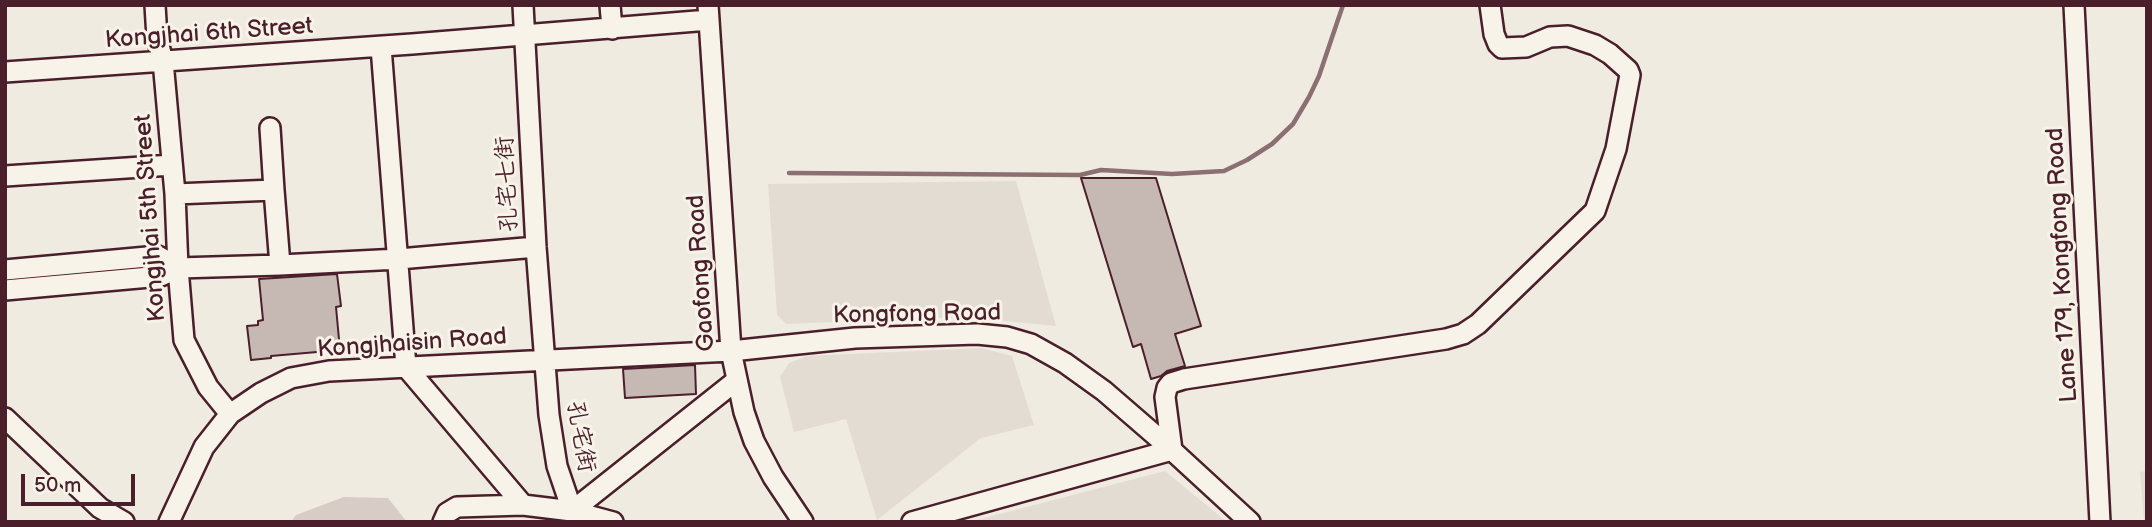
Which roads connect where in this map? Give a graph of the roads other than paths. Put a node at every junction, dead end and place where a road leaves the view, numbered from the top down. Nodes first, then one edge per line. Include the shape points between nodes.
1 (155, 5) edge
2 (523, 5) edge
3 (610, 5) edge
4 (1490, 5) edge
5 (2074, 5) edge
6 (708, 13) edge
7 (612, 29) junction
8 (526, 36) junction
9 (382, 47) junction
10 (163, 61) junction
11 (5, 72) edge
12 (270, 128) dead end
13 (172, 164) junction
14 (5, 176) edge
15 (274, 190) junction
16 (175, 194) junction
17 (536, 247) junction
18 (399, 259) junction
19 (280, 265) junction
20 (178, 268) junction
21 (5, 270) edge
22 (5, 290) edge
23 (731, 352) junction
24 (545, 359) junction
25 (407, 367) junction
26 (737, 380) junction
27 (230, 414) junction
28 (5, 418) edge
29 (1172, 450) junction
30 (523, 505) junction
31 (574, 516) edge
32 (124, 522) edge
33 (169, 522) edge
34 (443, 522) edge
35 (613, 522) edge
36 (803, 522) edge
37 (912, 522) edge
38 (1250, 522) edge
39 (2100, 522) edge

1 - 10 street, Kongjhai 5th Street
2 - 8 street, 孔宅七街
3 - 7 street
4 - 29 street via 1494,34 1502,48 1568,36 1595,45 1628,70 1616,149 1592,217 1462,334 1171,383 1165,397
5 - 39 street, Lane 179, Kongfong Road
6 - 7 street, Kongjhai 6th Street
6 - 23 street, Gaofong Road
7 - 8 street, Kongjhai 6th Street
8 - 9 street, Kongjhai 6th Street
8 - 17 street, 孔宅七街
9 - 10 street, Kongjhai 6th Street
9 - 18 street
10 - 11 street, Kongjhai 6th Street
10 - 13 street, Kongjhai 5th Street
12 - 15 street
13 - 14 street
13 - 16 street, Kongjhai 5th Street
15 - 16 street
15 - 19 street
16 - 20 street, Kongjhai 5th Street
17 - 18 street
17 - 24 street, 孔宅七街
18 - 19 street
18 - 25 street
19 - 20 street
20 - 21 street via 159,256
20 - 22 street via 161,276
20 - 27 street, Kongjhai 5th Street via 184,340 208,387
23 - 24 street, Kongjhaisin Road
23 - 26 street, Gaofong Road
23 - 29 street, Kongfong Road via 855,338 1007,337 1065,362
24 - 25 street, Kongjhaisin Road
24 - 31 street, 孔宅街 via 557,466
25 - 27 street, Kongjhaisin Road via 292,378
25 - 30 street
26 - 31 street
26 - 36 street, Gaofong Road via 754,441
27 - 33 street, Kongjhaisin Road via 204,447
28 - 32 street via 100,508
29 - 37 street
29 - 38 street, Kongfong Road
30 - 31 street
30 - 34 street via 457,507
31 - 35 street

